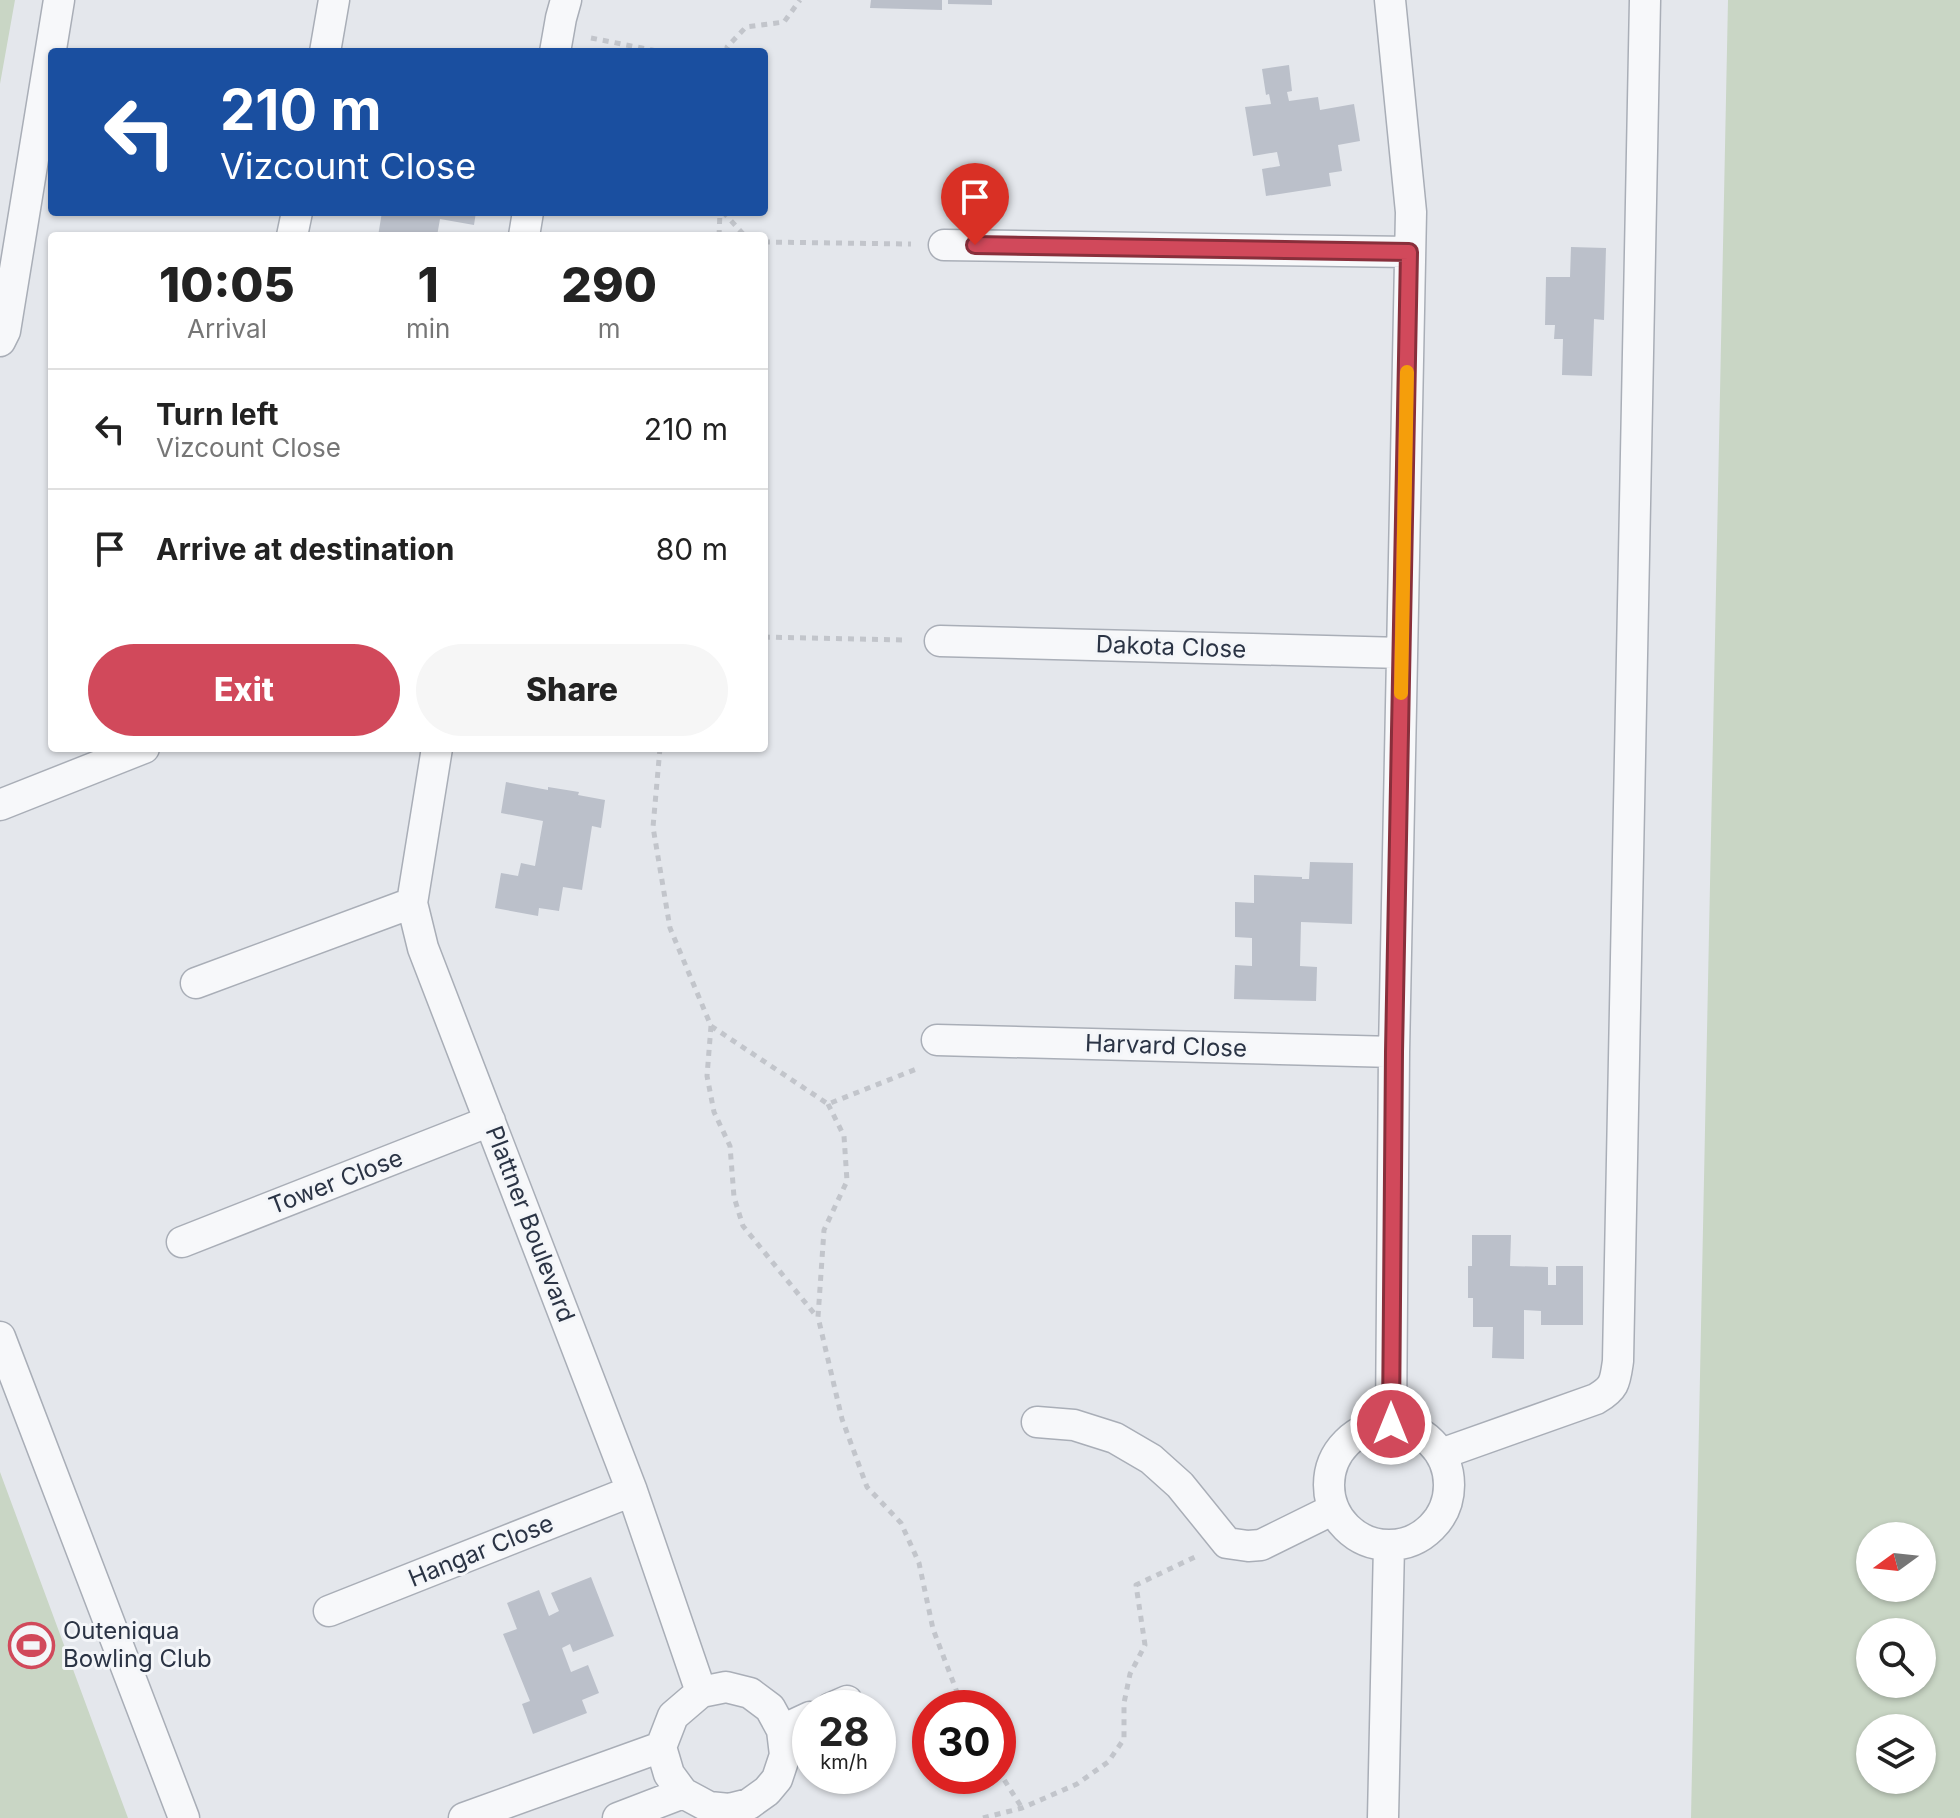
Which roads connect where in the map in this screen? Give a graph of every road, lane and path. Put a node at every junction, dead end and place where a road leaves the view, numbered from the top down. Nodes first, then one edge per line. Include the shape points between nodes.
1 (59, 0) edge
2 (334, 0) edge
3 (566, 0) edge
4 (800, 0) edge
5 (1390, 0) edge
6 (1645, 0) edge
7 (557, 42) edge
8 (51, 48) edge
9 (326, 48) edge
10 (620, 48) edge
11 (727, 48) edge
12 (48, 67) edge
13 (725, 216) edge
14 (741, 232) edge
15 (768, 242) edge
16 (944, 245) joint
17 (1409, 252) junction
18 (0, 341) edge
19 (768, 637) edge
20 (940, 641) joint
21 (1402, 653) junction
22 (134, 752) edge
23 (436, 752) edge
24 (660, 752) edge
25 (0, 805) edge
26 (412, 903) junction
27 (196, 983) dead end
28 (711, 1026) junction
29 (937, 1040) joint
30 (1394, 1052) junction
31 (828, 1104) junction
32 (490, 1121) junction
33 (182, 1242) dead end
34 (818, 1317) junction
35 (0, 1337) edge
36 (1037, 1422) dead end
37 (1391, 1424) junction
38 (1441, 1454) junction
39 (632, 1491) junction
40 (1334, 1509) junction
41 (1227, 1543) junction
42 (1389, 1545) junction
43 (329, 1611) dead end
44 (956, 1690) edge
45 (701, 1692) junction
46 (792, 1725) edge
47 (782, 1730) junction
48 (661, 1747) junction
49 (683, 1793) junction
50 (1013, 1794) edge
51 (1022, 1808) junction
52 (752, 1811) edge
53 (184, 1818) edge
54 (464, 1818) edge
55 (618, 1818) edge
56 (983, 1818) edge
57 (1383, 1818) edge

1 - 8 street
2 - 9 street
3 - 7 street
4 - 11 path via 784,22 746,27
5 - 17 street via 1411,212
6 - 38 street via 1615,1381 1596,1399
7 - 10 path
12 - 18 street
13 - 14 path
15 - 16 path
16 - 17 street
17 - 21 street
19 - 20 path
20 - 21 street, Dakota Close
21 - 30 street
22 - 25 street
23 - 26 street, Plattner Boulevard
24 - 28 path via 653,827 670,928
26 - 27 street
26 - 32 street, Plattner Boulevard via 423,948
28 - 31 path
28 - 34 path via 707,1076 714,1112 730,1146 734,1197 743,1226
29 - 30 street, Harvard Close
29 - 31 path via 919,1069
30 - 37 street
31 - 34 path via 844,1136 847,1181 824,1230
32 - 33 street, Tower Close
32 - 39 street, Plattner Boulevard
34 - 44 path via 842,1419 867,1487 901,1523 919,1563 933,1629
35 - 53 street
36 - 41 street via 1074,1425 1115,1438 1151,1459 1180,1485
37 - 38 street via 1420,1433
37 - 40 street via 1354,1435 1339,1450 1329,1489
38 - 42 street via 1449,1489 1436,1522 1407,1542
39 - 43 street, Hangar Close
39 - 45 street, Plattner Boulevard
40 - 41 street via 1261,1545
40 - 42 street via 1356,1535
41 - 51 path via 1136,1585 1145,1645 1130,1674 1124,1739 1108,1762 1077,1784
42 - 57 street
45 - 47 street via 726,1687 750,1693 770,1708
45 - 48 street via 673,1716
46 - 47 street
47 - 52 street via 785,1755 777,1779
48 - 49 street via 669,1774
48 - 54 street
49 - 52 street via 709,1807
49 - 55 street
50 - 51 path
51 - 56 path

